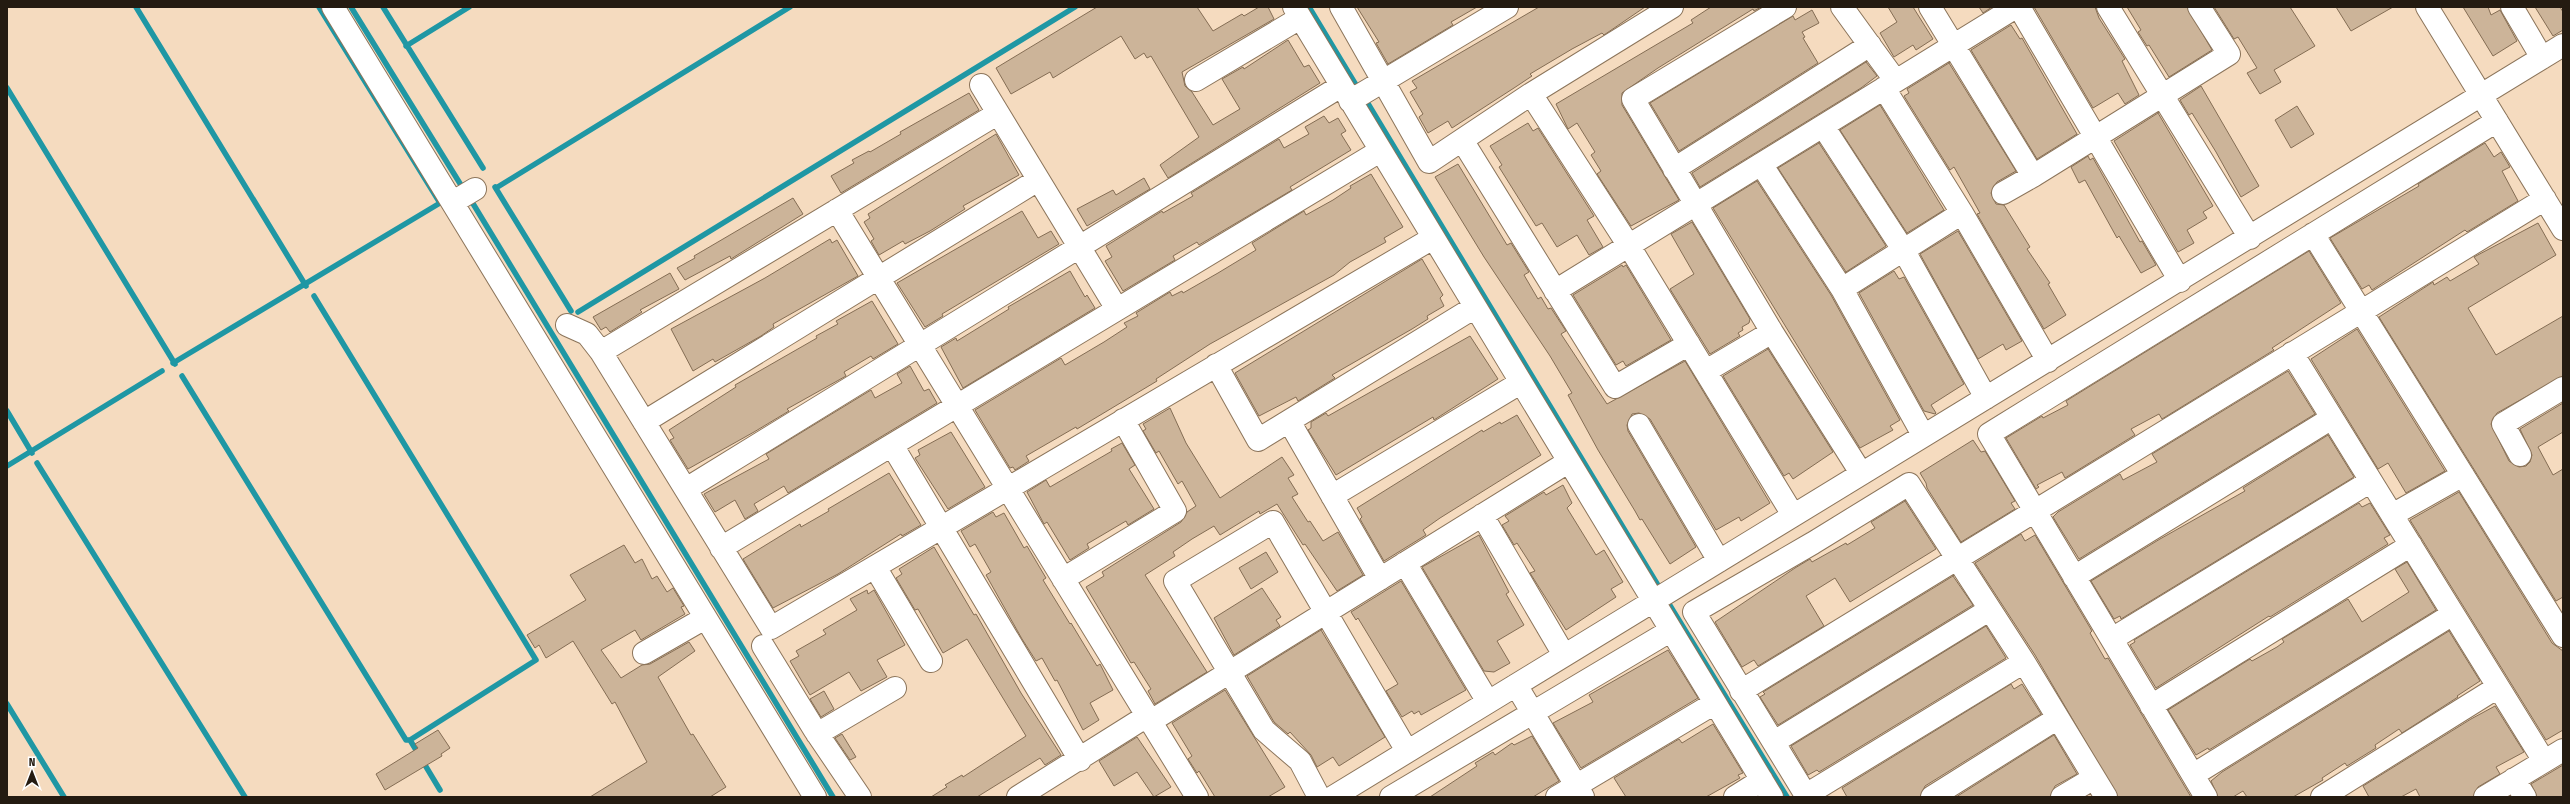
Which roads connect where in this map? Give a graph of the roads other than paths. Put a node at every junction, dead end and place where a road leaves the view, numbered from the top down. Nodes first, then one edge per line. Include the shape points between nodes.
1 (333, 7) edge
2 (1341, 7) edge
3 (1507, 7) edge
4 (1785, 7) edge
5 (1842, 7) edge
6 (1930, 7) edge
7 (2018, 7) edge
8 (2108, 7) edge
9 (2199, 7) edge
10 (2427, 7) edge
11 (2512, 7) edge
12 (1660, 10) edge
13 (1297, 12) edge
14 (1870, 45) junction
15 (1954, 45) junction
16 (2563, 45) edge
17 (2542, 58) junction
18 (1196, 80) dead end
19 (1382, 82) junction
20 (1890, 84) junction
21 (981, 85) dead end
22 (1346, 94) junction
23 (1531, 94) junction
24 (2162, 95) junction
25 (2482, 96) junction
26 (997, 114) junction
27 (2497, 121) junction
28 (1823, 126) junction
29 (2096, 137) junction
30 (1462, 140) junction
31 (1380, 151) junction
32 (1761, 164) junction
33 (1674, 169) junction
34 (2033, 176) junction
35 (1038, 180) junction
36 (2003, 194) dead end
37 (2545, 199) junction
38 (1695, 204) junction
39 (837, 210) junction
40 (1962, 213) junction
41 (2563, 229) edge
42 (2313, 234) junction
43 (1433, 238) junction
44 (2250, 238) junction
45 (1629, 246) junction
46 (1079, 248) junction
47 (1904, 251) junction
48 (878, 278) junction
49 (2180, 280) junction
50 (1842, 289) junction
51 (1556, 291) junction
52 (1475, 307) junction
53 (1117, 309) junction
54 (2361, 311) junction
55 (567, 325) dead end
56 (1772, 332) junction
57 (1689, 344) junction
58 (920, 345) junction
59 (601, 352) junction
60 (2292, 353) junction
61 (2048, 361) junction
62 (1216, 365) junction
63 (1706, 371) junction
64 (1520, 383) junction
65 (2563, 388) edge
66 (1986, 398) junction
67 (957, 406) junction
68 (2332, 418) junction
69 (1123, 420) junction
70 (1289, 421) junction
71 (644, 422) junction
72 (1639, 425) dead end
73 (1922, 435) junction
74 (892, 445) junction
75 (2520, 455) dead end
76 (1568, 462) junction
77 (1861, 473) junction
78 (2463, 475) junction
79 (2371, 481) junction
80 (1008, 488) junction
81 (686, 489) junction
82 (1332, 496) junction
83 (2035, 510) junction
84 (1793, 515) junction
85 (1482, 516) junction
86 (2392, 516) junction
87 (941, 528) junction
88 (2411, 545) junction
89 (721, 548) junction
90 (1958, 558) junction
91 (1719, 561) junction
92 (1405, 563) junction
93 (875, 567) junction
94 (2074, 577) junction
95 (1063, 579) junction
96 (1380, 579) junction
97 (1652, 601) junction
98 (1989, 610) junction
99 (1326, 612) junction
100 (2453, 614) junction
101 (705, 618) junction
102 (1670, 631) junction
103 (2563, 636) edge
104 (2112, 639) junction
105 (763, 646) dead end
106 (644, 653) dead end
107 (1564, 655) junction
108 (931, 661) dead end
109 (2024, 662) junction
110 (1228, 673) junction
111 (1516, 685) junction
112 (2498, 687) junction
113 (895, 688) dead end
114 (1741, 690) junction
115 (1488, 702) junction
116 (1715, 704) junction
117 (2152, 706) junction
118 (1532, 715) junction
119 (1149, 718) junction
120 (2058, 718) junction
121 (814, 731) junction
122 (1774, 742) junction
123 (786, 744) junction
124 (2563, 750) edge
125 (1408, 751) junction
126 (1080, 760) junction
127 (2544, 761) junction
128 (2193, 775) junction
129 (2094, 778) junction
130 (1767, 788) edge
131 (2520, 788) edge
132 (1045, 790) edge
133 (1580, 792) edge
134 (1404, 794) edge
135 (1807, 796) edge
136 (815, 797) edge
137 (860, 797) edge
138 (1018, 797) edge
139 (1197, 797) edge
140 (1318, 797) edge
141 (1333, 797) edge
142 (1557, 797) edge
143 (1734, 797) edge
144 (1932, 797) edge
145 (2062, 797) edge
146 (2106, 797) edge
147 (2206, 797) edge
148 (2322, 797) edge
149 (2485, 797) edge

1 - 101 street
2 - 19 street
3 - 19 street
4 - 33 street via 1633,99
5 - 14 street
6 - 15 street
7 - 15 street
7 - 29 street
8 - 24 street
9 - 24 street via 2229,54
10 - 25 street
11 - 17 street
12 - 23 street
13 - 18 street
13 - 22 street
14 - 20 street
14 - 33 street
15 - 20 street
15 - 34 street
16 - 17 street
17 - 25 street
19 - 22 street
19 - 30 street via 1429,162
20 - 28 street
20 - 40 street
21 - 26 street
22 - 31 street
22 - 46 street
23 - 30 street
23 - 45 street
24 - 29 street
24 - 44 street
25 - 27 street
25 - 44 street via 2381,154
26 - 35 street
26 - 39 street
27 - 37 street
27 - 42 street
28 - 32 street
28 - 47 street
29 - 34 street
29 - 49 street
30 - 51 street
31 - 43 street
31 - 53 street
32 - 38 street
32 - 50 street
33 - 38 street
34 - 36 street
35 - 46 street
35 - 48 street
37 - 41 street
37 - 54 street
38 - 45 street
38 - 56 street
39 - 48 street
39 - 59 street
40 - 47 street
40 - 61 street
42 - 54 street
42 - 83 street via 1989,434
43 - 52 street
43 - 62 street
44 - 49 street
45 - 51 street
45 - 57 street
46 - 53 street
46 - 58 street
47 - 50 street
47 - 66 street
48 - 58 street
48 - 71 street
49 - 61 street
50 - 73 street
51 - 57 street via 1615,387
52 - 64 street
52 - 70 street
53 - 67 street
54 - 60 street
54 - 78 street
55 - 59 street via 587,334
56 - 63 street
56 - 77 street
57 - 63 street
58 - 67 street
58 - 81 street
59 - 71 street
60 - 68 street
60 - 83 street
61 - 66 street
62 - 69 street
62 - 70 street via 1258,440
63 - 84 street
64 - 76 street
64 - 82 street
65 - 75 street via 2503,424
66 - 73 street
67 - 74 street
67 - 80 street
68 - 79 street
68 - 94 street
69 - 80 street
69 - 95 street via 1175,511
70 - 82 street
71 - 81 street
72 - 91 street
73 - 77 street
74 - 87 street
74 - 89 street
76 - 85 street
76 - 97 street
77 - 84 street
78 - 86 street
78 - 103 street
79 - 86 street
79 - 104 street
80 - 87 street
80 - 95 street
81 - 89 street
82 - 96 street
83 - 90 street
83 - 94 street
84 - 91 street
85 - 92 street
85 - 107 street
86 - 88 street
87 - 93 street
87 - 126 street
88 - 100 street
88 - 117 street
89 - 93 street via 771,628
90 - 98 street
90 - 114 street
90 - 114 street via 1909,484 1694,612
91 - 97 street
92 - 96 street
92 - 115 street
93 - 108 street
94 - 104 street
95 - 119 street
96 - 99 street
97 - 102 street
97 - 107 street
98 - 109 street
98 - 122 street
99 - 110 street
99 - 110 street via 1273,522 1175,581
99 - 125 street
100 - 112 street
100 - 128 street
101 - 106 street
101 - 123 street
102 - 116 street
102 - 118 street
104 - 117 street
105 - 121 street
107 - 111 street
109 - 120 street
109 - 135 street
110 - 119 street
110 - 140 street via 1264,730 1300,761
111 - 115 street
111 - 118 street
112 - 127 street
112 - 148 street
113 - 121 street
114 - 122 street
115 - 125 street
116 - 130 street
116 - 133 street
117 - 128 street
118 - 133 street
118 - 134 street
119 - 126 street
119 - 139 street
120 - 129 street
120 - 144 street
121 - 123 street
121 - 137 street
122 - 135 street
123 - 136 street
124 - 127 street
125 - 141 street
126 - 132 street
127 - 131 street
128 - 147 street
129 - 145 street
129 - 146 street
130 - 143 street
131 - 149 street
132 - 138 street
133 - 142 street

